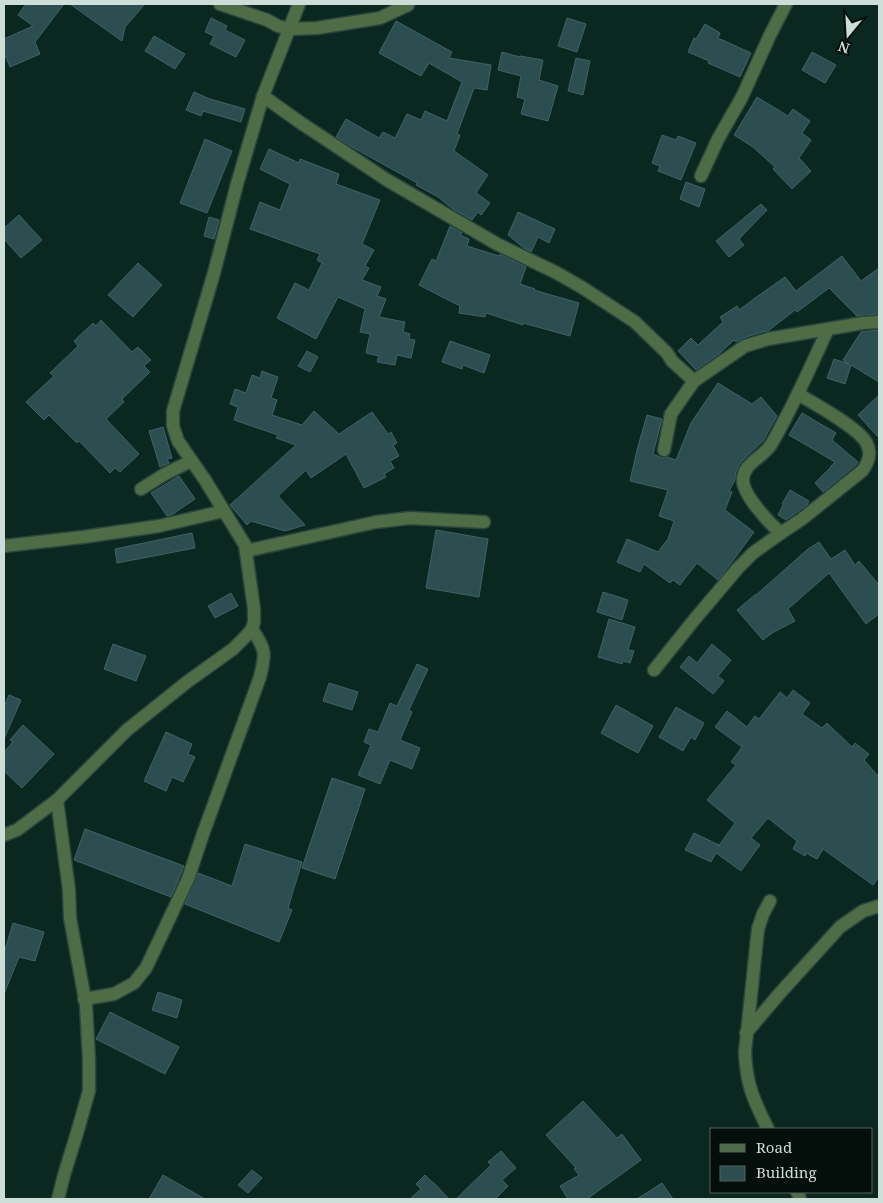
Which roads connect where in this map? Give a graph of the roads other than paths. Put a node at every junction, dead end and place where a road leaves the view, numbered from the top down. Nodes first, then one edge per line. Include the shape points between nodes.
1 (220, 4) edge
2 (299, 4) edge
3 (786, 4) edge
4 (408, 5) edge
5 (289, 29) junction
6 (263, 96) junction
7 (701, 176) dead end
8 (879, 322) edge
9 (828, 329) junction
10 (694, 381) junction
11 (798, 394) junction
12 (664, 450) dead end
13 (191, 461) junction
14 (141, 489) dead end
15 (224, 511) junction
16 (484, 522) dead end
17 (781, 533) junction
18 (4, 546) edge
19 (246, 551) junction
20 (252, 629) junction
21 (654, 670) dead end
22 (57, 800) junction
23 (4, 835) edge
24 (770, 901) dead end
25 (879, 906) edge
26 (84, 999) junction
27 (746, 1033) junction
28 (768, 1128) edge
29 (58, 1199) edge

1 - 5 street
2 - 5 street
3 - 7 street
4 - 5 street via 380,18
5 - 6 street
6 - 10 street via 387,180 497,244 577,284 635,322
6 - 13 street via 173,411 178,441
8 - 9 street
9 - 10 street via 745,346
9 - 11 street
10 - 12 street via 671,414
11 - 17 street via 769,447 748,466 743,476 744,489 770,524
11 - 17 street via 861,435 870,452 862,471
13 - 14 street
13 - 15 street
15 - 18 street via 159,526
15 - 19 street
16 - 19 street via 410,518 376,522
17 - 21 street via 738,568
19 - 20 street via 254,608
20 - 22 street via 233,649 127,730
20 - 26 street via 262,645 264,659 260,677 188,879 146,968 134,983 114,994
22 - 23 street via 17,830
22 - 26 street via 70,918
24 - 27 street via 758,929
25 - 27 street via 863,911 840,927
26 - 29 street via 89,1091
27 - 28 street via 745,1061 749,1085

